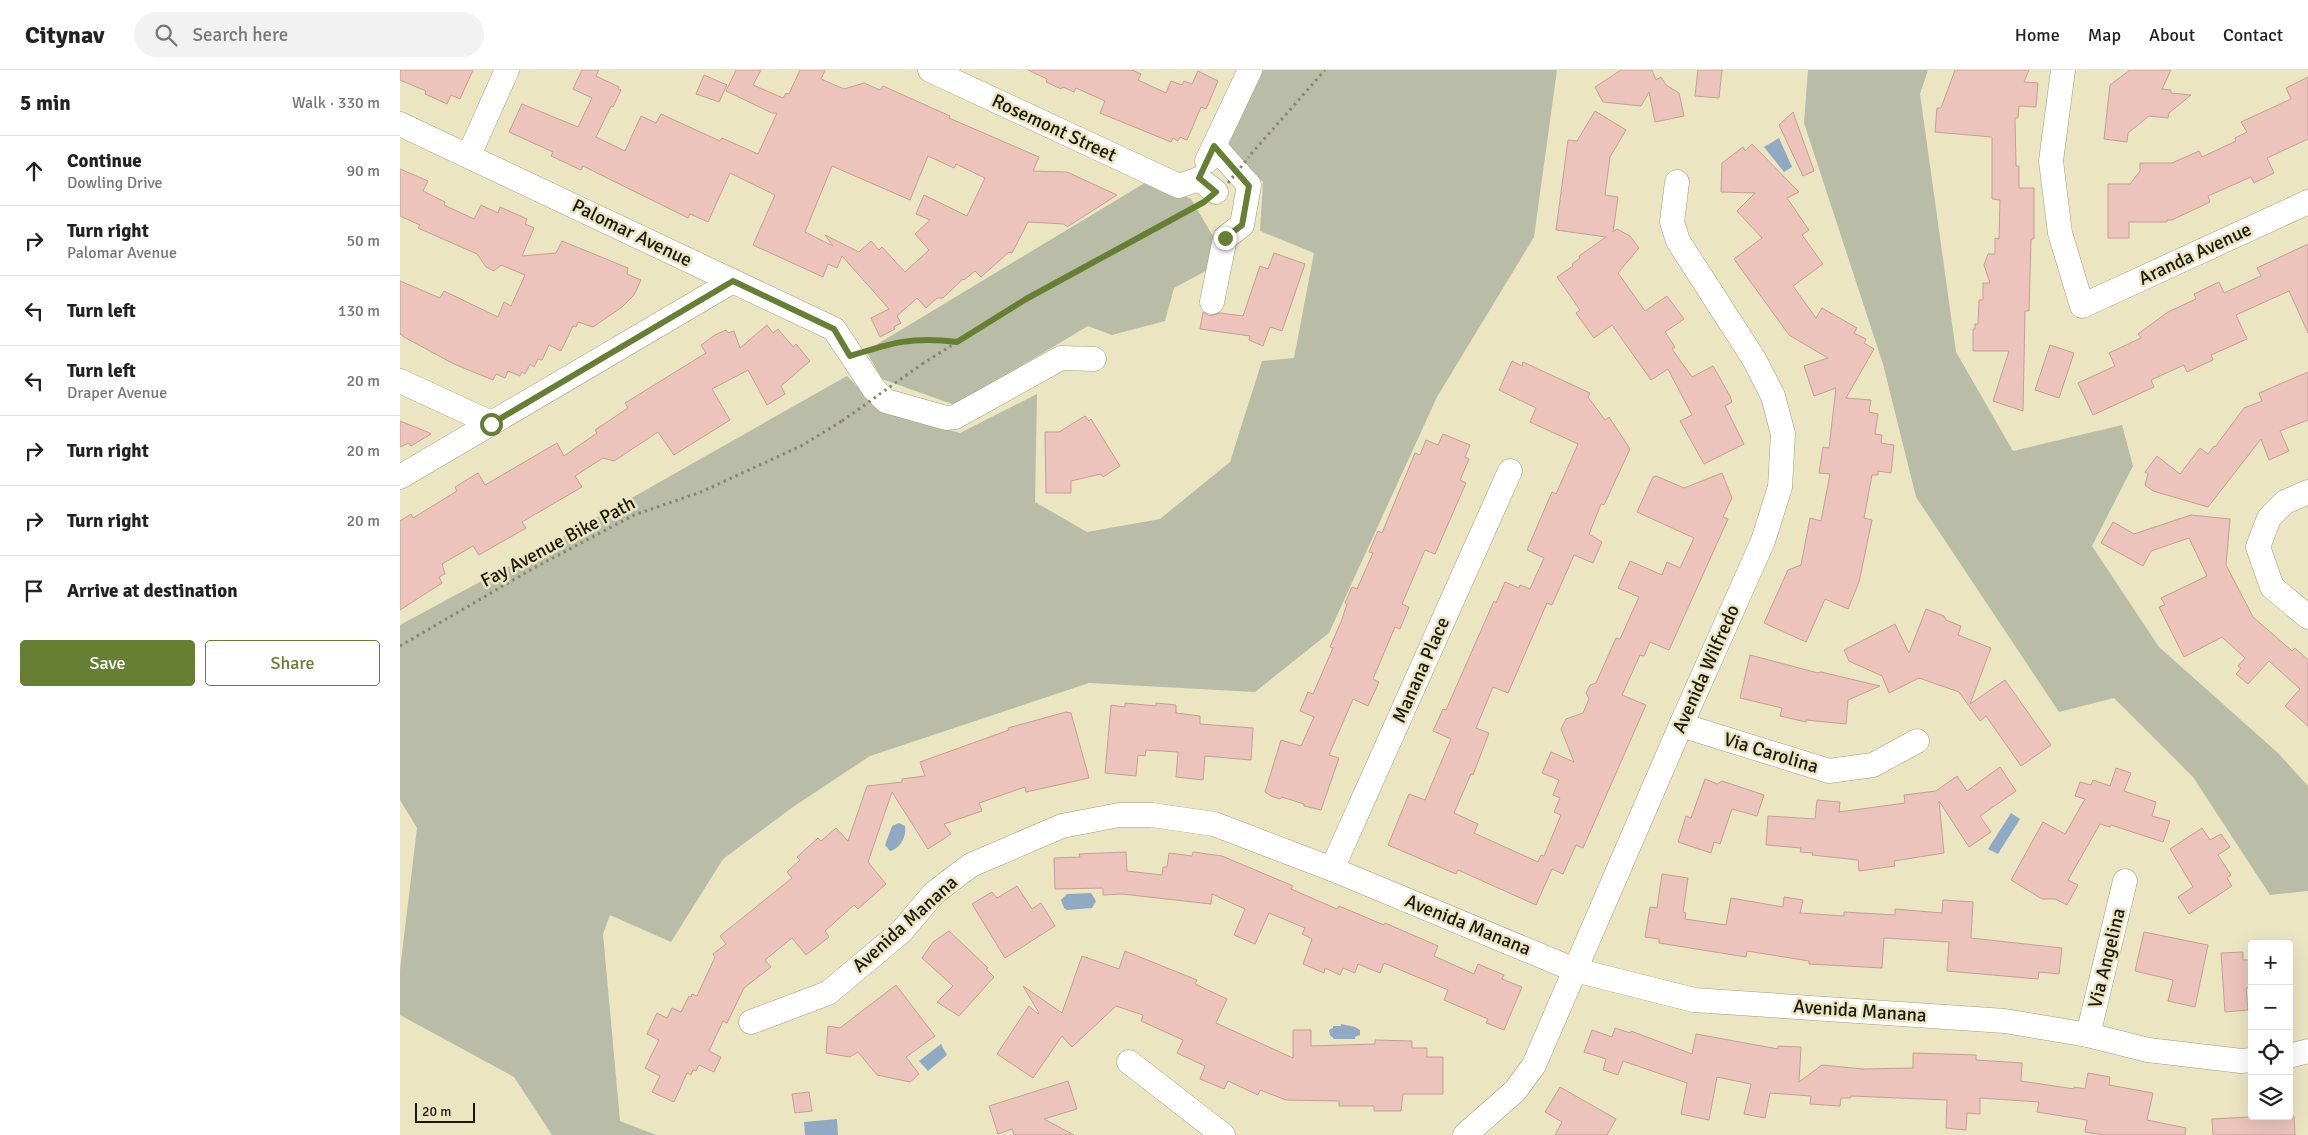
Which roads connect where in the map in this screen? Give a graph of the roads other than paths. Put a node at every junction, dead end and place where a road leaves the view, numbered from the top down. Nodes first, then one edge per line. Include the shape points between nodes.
1 (507, 70) edge
2 (930, 70) edge
3 (1250, 70) edge
4 (2063, 70) edge
5 (400, 124) edge
6 (1214, 146) junction
7 (469, 155) junction
8 (1677, 182) dead end
9 (2308, 202) edge
10 (733, 281) junction
11 (1212, 302) dead end
12 (1094, 359) dead end
13 (400, 381) edge
14 (491, 424) junction
15 (1510, 471) dead end
16 (400, 476) edge
17 (2308, 492) edge
18 (2308, 617) edge
19 (1680, 725) junction
20 (1917, 741) dead end
21 (1332, 869) junction
22 (2125, 881) dead end
23 (1576, 970) junction
24 (750, 1022) dead end
25 (2088, 1034) junction
26 (2308, 1051) edge
27 (2293, 1055) edge
28 (2248, 1060) edge
29 (1129, 1062) dead end
30 (1223, 1135) edge
31 (1465, 1135) edge

1 - 7 street
2 - 6 street, Rosemont Street via 1205,185
3 - 6 street
4 - 9 street, Aranda Avenue via 2052,161 2060,233 2082,306
5 - 7 street, Palomar Avenue
6 - 11 street via 1249,186 1242,225 1225,238
7 - 10 street, Palomar Avenue
8 - 19 street, Avenida Wilfredo via 1672,222 1678,241 1754,359 1773,396 1783,434 1780,488 1763,541
10 - 12 street, Palomar Avenue via 834,329 850,356 886,401 946,418 955,417 1062,358
10 - 14 street
13 - 14 street
14 - 16 street
15 - 21 street, Manana Place
17 - 18 street via 2285,502 2269,518 2258,547 2272,587
19 - 20 street, Via Carolina via 1829,771 1873,765
19 - 23 street, Avenida Wilfredo
21 - 23 street, Avenida Manana
21 - 24 street, Avenida Manana via 1214,824 1152,815 1127,815 1062,826 971,866 934,893 901,932 828,993
22 - 25 street, Via Angelina
23 - 25 street, Avenida Manana via 1694,1000 2005,1021
23 - 31 street, Avenida Wilfredo via 1534,1065 1516,1091
25 - 28 street, Avenida Manana via 2148,1050
26 - 27 street
29 - 30 street

